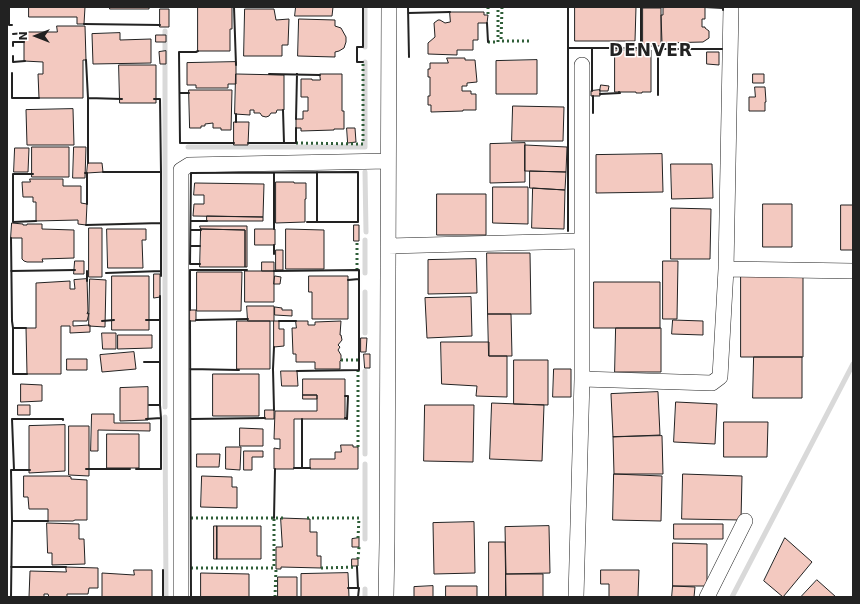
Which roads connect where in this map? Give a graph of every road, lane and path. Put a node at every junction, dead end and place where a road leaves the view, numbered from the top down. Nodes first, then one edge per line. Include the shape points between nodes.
1 (389, 7) edge
2 (730, 7) edge
3 (582, 65) dead end
4 (388, 161) junction
5 (582, 241) junction
6 (388, 246) junction
7 (726, 269) junction
8 (853, 271) edge
9 (582, 379) junction
10 (745, 521) dead end
11 (181, 597) edge
12 (386, 597) edge
13 (576, 597) edge
14 (707, 597) edge

1 - 4 street
2 - 7 street
3 - 5 street
4 - 6 street
4 - 11 street via 189,165 181,170
5 - 6 street
5 - 9 street
6 - 12 street
7 - 8 street
7 - 9 street via 720,377 712,383
9 - 13 street
10 - 14 street

